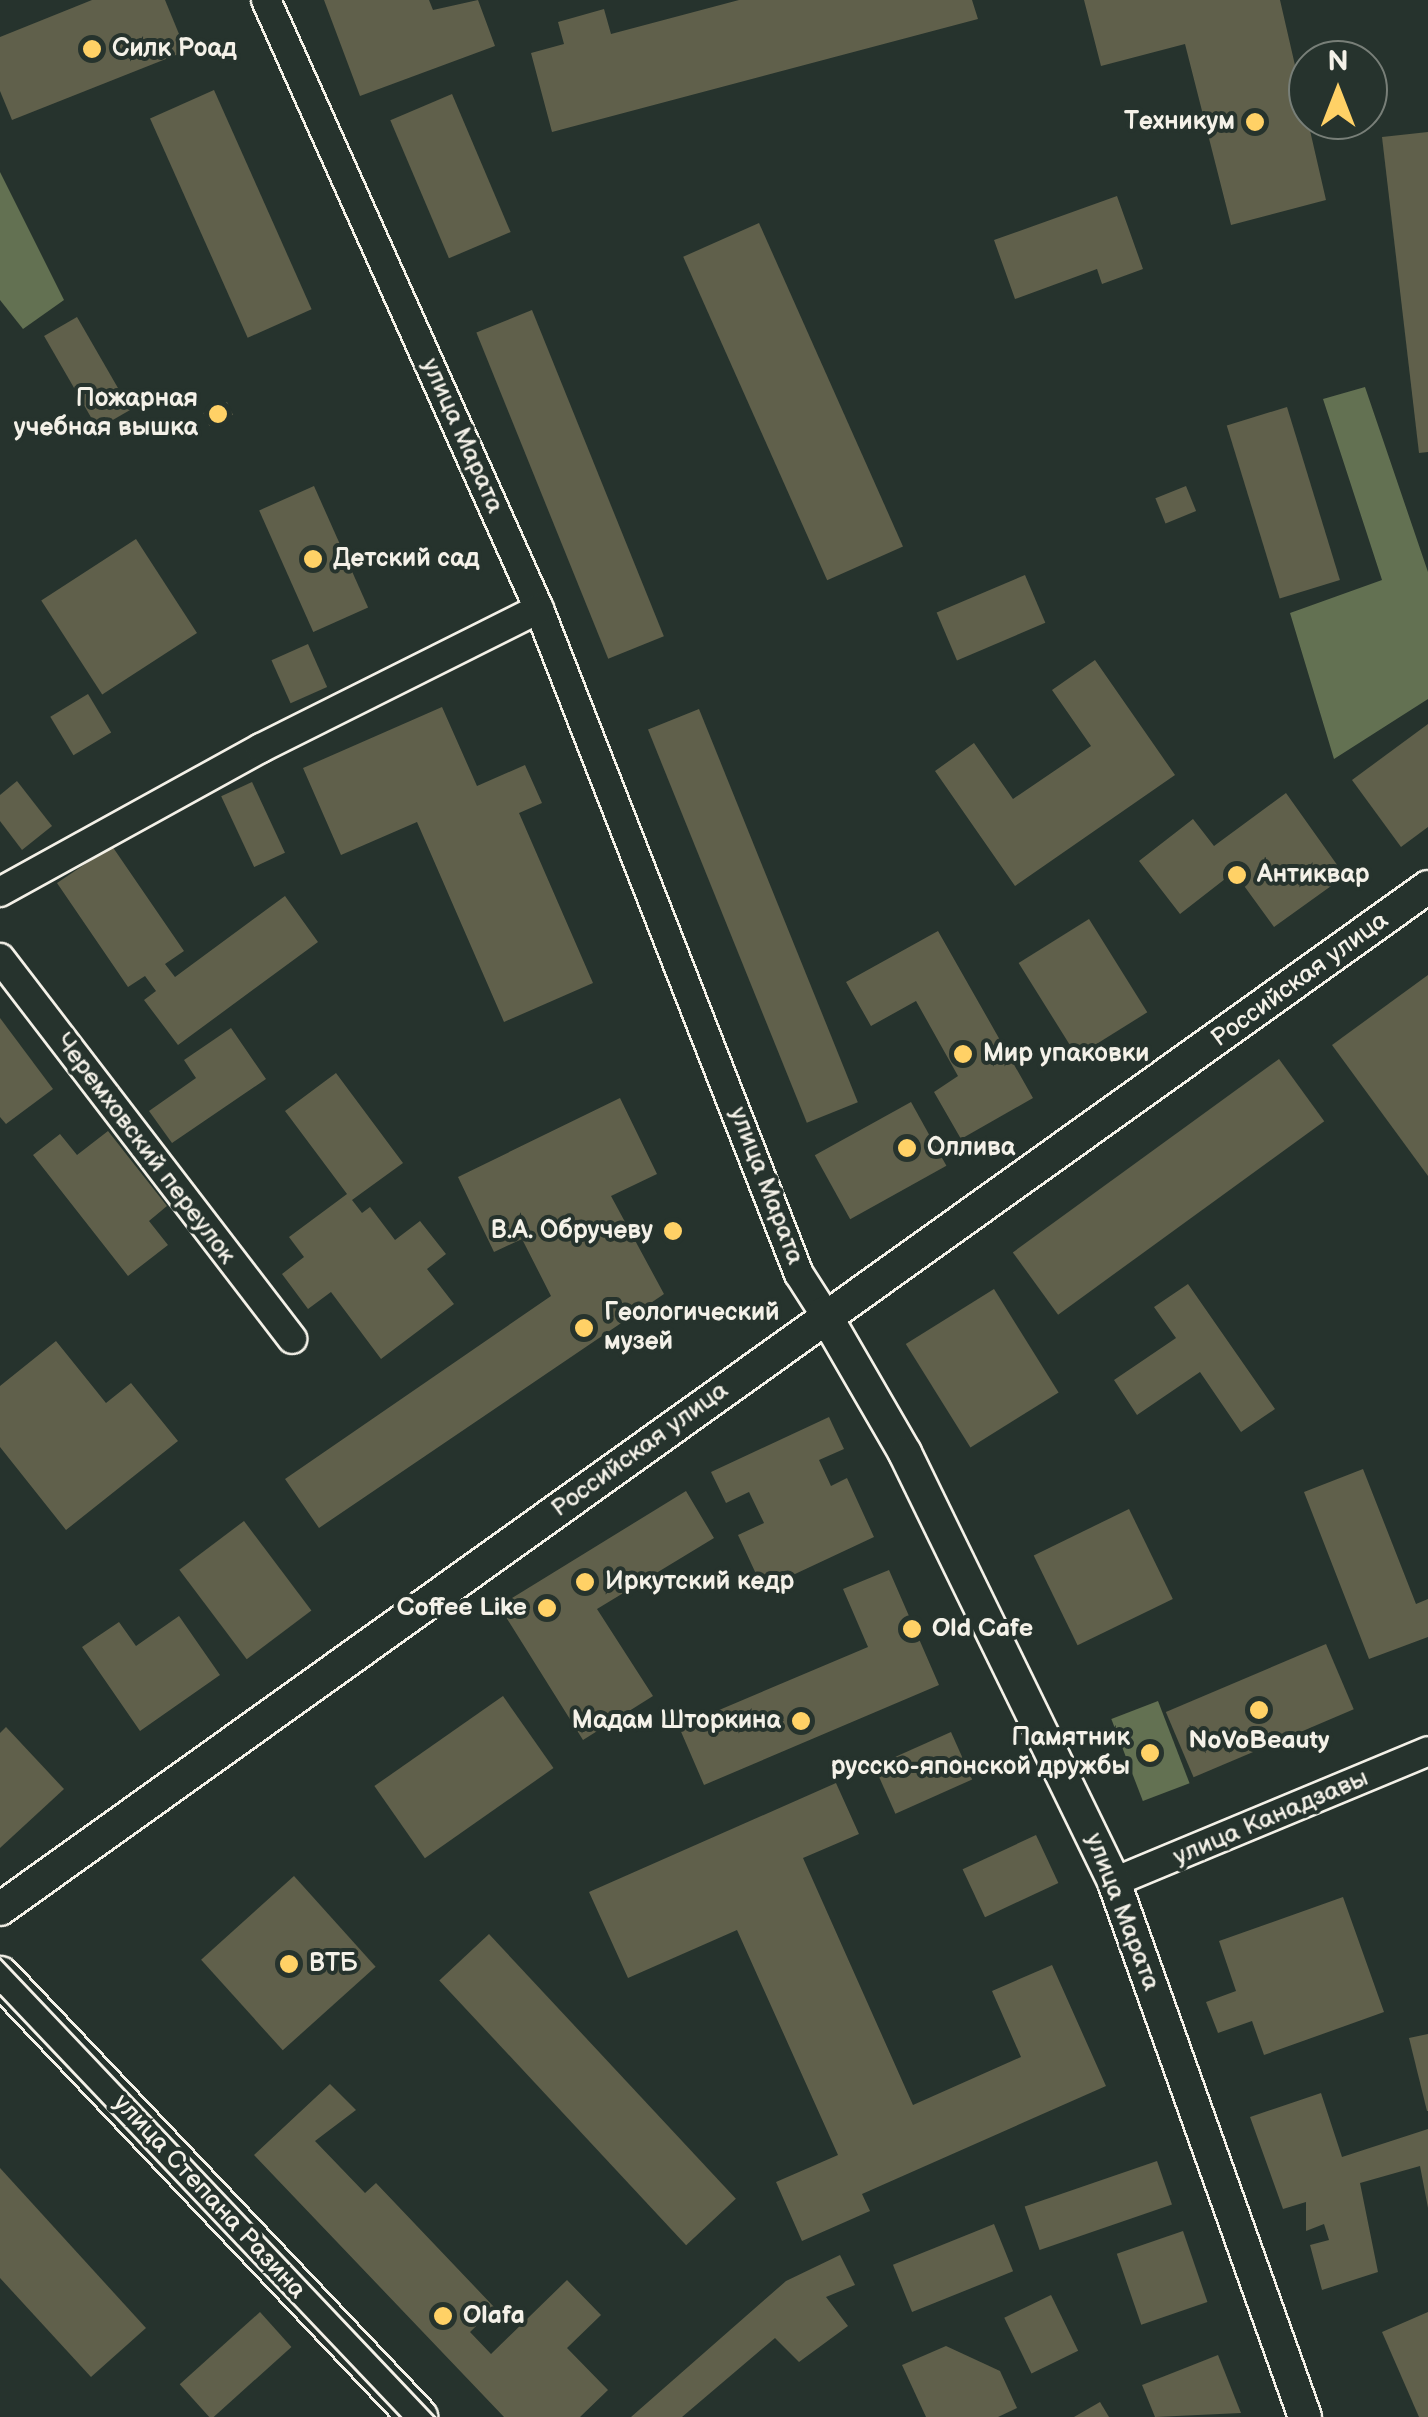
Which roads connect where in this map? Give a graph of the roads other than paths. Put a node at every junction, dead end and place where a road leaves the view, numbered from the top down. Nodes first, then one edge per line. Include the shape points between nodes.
1 (266, 0) edge
2 (540, 609) junction
3 (1428, 886) edge
4 (0, 892) edge
5 (0, 958) edge
6 (824, 1313) junction
7 (292, 1339) dead end
8 (1428, 1751) edge
9 (1114, 1882) junction
10 (0, 1910) edge
11 (0, 1976) edge
12 (418, 2417) edge
13 (1305, 2417) edge

1 - 2 street, улица Марата
2 - 4 street via 262,748
2 - 6 street, улица Марата via 799,1274
3 - 6 street, Российская улица
5 - 7 street, Черемховский переулок
6 - 9 street, улица Марата via 905,1453
6 - 10 street, Российская улица
8 - 9 street, улица Канадзавы
9 - 13 street, улица Марата
11 - 12 main road, улица Степана Разина

